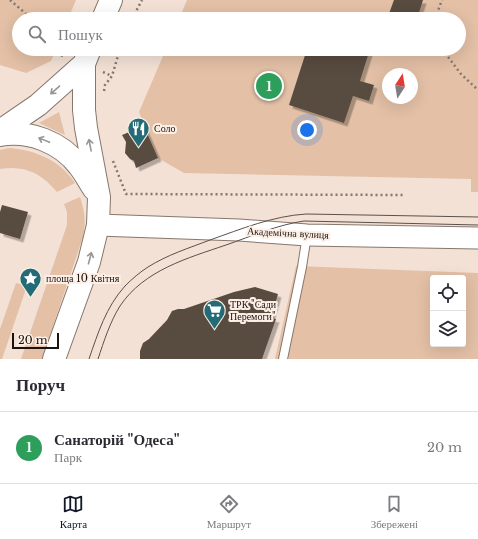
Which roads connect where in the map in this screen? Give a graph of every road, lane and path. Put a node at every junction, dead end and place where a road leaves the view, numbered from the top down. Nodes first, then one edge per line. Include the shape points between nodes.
1 (10, 0) edge
2 (111, 0) edge
3 (142, 0) edge
4 (442, 0) edge
5 (24, 12) edge
6 (105, 12) edge
7 (136, 12) edge
8 (438, 12) edge
9 (118, 56) edge
10 (447, 56) edge
11 (87, 57) edge
12 (478, 90) edge
13 (104, 92) dead end
14 (0, 131) edge
15 (0, 135) edge
16 (111, 157) dead end
17 (404, 195) dead end
18 (99, 197) junction
19 (98, 225) junction
20 (307, 235) junction
21 (478, 238) edge
22 (54, 359) edge
23 (283, 359) edge

1 - 5 path
2 - 6 main road
3 - 7 path
4 - 8 path
9 - 13 path
10 - 12 path
11 -> 14 main road via 38,105
18 -> 11 main road via 84,110
18 -> 15 main road via 79,166 58,147 33,136
16 - 17 path via 126,194
18 - 19 main road
19 - 20 street, Академічна вулиця
22 -> 19 main road via 89,262
20 - 21 street, Академічна вулиця
20 - 23 lane

